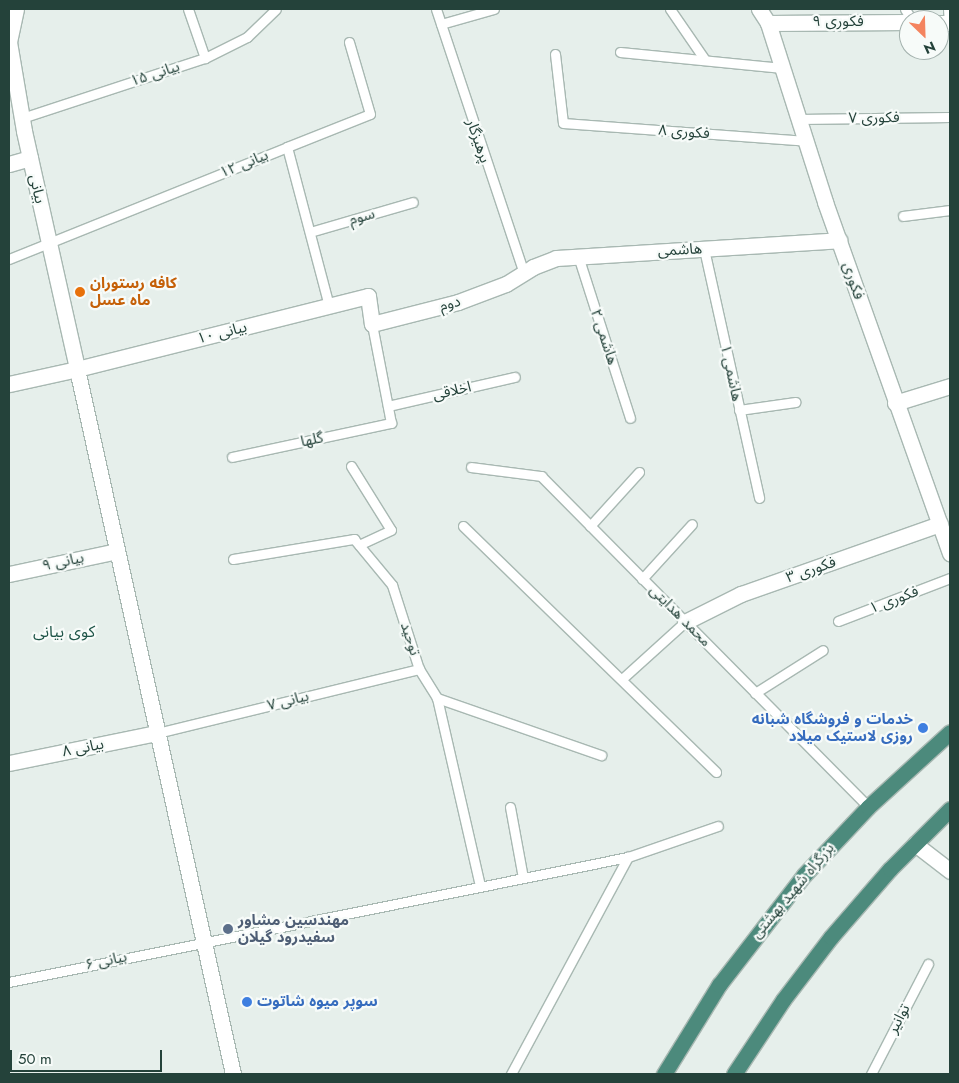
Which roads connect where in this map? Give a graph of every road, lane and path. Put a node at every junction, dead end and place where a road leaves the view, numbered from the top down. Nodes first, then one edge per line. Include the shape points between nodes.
1 (16, 9) edge
2 (188, 9) edge
3 (276, 9) edge
4 (436, 9) edge
5 (494, 9) edge
6 (670, 9) edge
7 (759, 9) edge
8 (899, 22) edge
9 (768, 23) junction
10 (441, 24) junction
11 (349, 42) dead end
12 (620, 52) dead end
13 (555, 54) dead end
14 (205, 58) junction
15 (705, 60) junction
16 (782, 68) junction
17 (22, 118) junction
18 (950, 118) edge
19 (799, 119) junction
20 (806, 141) junction
21 (287, 147) junction
22 (30, 158) junction
23 (9, 164) edge
24 (413, 202) dead end
25 (950, 210) edge
26 (903, 216) dead end
27 (310, 232) junction
28 (839, 240) junction
29 (49, 244) junction
30 (704, 248) junction
31 (578, 256) junction
32 (9, 259) edge
33 (524, 273) junction
34 (329, 306) junction
35 (372, 324) junction
36 (76, 369) junction
37 (515, 377) dead end
38 (9, 384) edge
39 (950, 386) edge
40 (795, 402) dead end
41 (894, 403) junction
42 (388, 406) junction
43 (740, 410) junction
44 (630, 418) dead end
45 (232, 457) dead end
46 (351, 466) dead end
47 (471, 467) dead end
48 (639, 472) dead end
49 (759, 498) dead end
50 (692, 524) dead end
51 (940, 524) junction
52 (463, 526) dead end
53 (590, 526) junction
54 (359, 545) junction
55 (117, 551) junction
56 (950, 553) edge
57 (234, 559) dead end
58 (9, 574) edge
59 (950, 578) edge
60 (642, 579) junction
61 (838, 621) dead end
62 (685, 622) junction
63 (823, 650) dead end
64 (419, 669) junction
65 (623, 678) junction
66 (755, 693) junction
67 (437, 698) junction
68 (950, 732) edge
69 (157, 733) junction
70 (601, 755) dead end
71 (9, 763) edge
72 (716, 772) dead end
73 (510, 807) dead end
74 (868, 807) junction
75 (950, 809) edge
76 (718, 826) dead end
77 (915, 844) junction
78 (628, 857) junction
79 (950, 871) edge
80 (523, 878) junction
81 (480, 886) junction
82 (203, 941) junction
83 (928, 964) dead end
84 (9, 982) edge
85 (233, 1074) edge
86 (511, 1074) edge
87 (664, 1074) edge
88 (734, 1074) edge
89 (871, 1074) edge

1 - 17 street, بیانی via 9,42
2 - 14 lane
3 - 14 lane, بیانی ۱۵ via 248,37
4 - 10 lane, پرهیزگار
5 - 10 lane
6 - 15 lane
7 - 9 street, فکوری
8 - 9 street, فکوری ۹
9 - 16 street, فکوری
10 - 33 lane, پرهیزگار
11 - 21 lane via 370,114
12 - 15 lane
13 - 20 lane, فکوری ۸ via 563,123
14 - 17 lane, بیانی ۱۵
15 - 16 lane
16 - 19 street, فکوری
17 - 22 street, بیانی
18 - 19 lane, فکوری ۷
19 - 20 street, فکوری
20 - 28 street, فکوری
21 - 27 lane, بیانی ۱۲
21 - 29 lane, بیانی ۱۲
22 - 23 street
22 - 29 street, بیانی
24 - 27 lane, سوم
25 - 26 lane
27 - 34 lane, بیانی ۱۲
28 - 30 street, هاشمی
28 - 41 street, فکوری
29 - 32 lane, بیانی ۱۲
29 - 36 street, بیانی
30 - 31 street, هاشمی
30 - 43 lane, هاشمی ۱
31 - 33 street, هاشمی via 556,258
31 - 44 lane, هاشمی ۲
33 - 35 street, دوم via 506,284 458,302
34 - 35 street, بیانی ۱۰ via 368,296
34 - 36 street, بیانی ۱۰
35 - 42 lane
36 - 38 street, بیانی ۱۰
36 - 55 street, بیانی
37 - 42 lane, اخلاقی
39 - 41 street
40 - 43 lane
41 - 51 street, فکوری
42 - 45 lane, گلها via 391,423
43 - 49 lane, هاشمی ۱
46 - 54 lane via 391,530
47 - 53 lane, محمد هدایتی via 541,476
48 - 53 lane
50 - 60 lane
51 - 56 street, فکوری
51 - 62 street, فکوری ۳ via 740,594
52 - 65 lane
53 - 60 lane, محمد هدایتی
54 - 57 lane via 354,539
54 - 64 lane, توحید via 392,584
55 - 58 street, بیانی ۹
55 - 69 street, بیانی
59 - 61 lane, فکوری ۱
60 - 62 lane, محمد هدایتی
62 - 65 lane
62 - 66 lane, محمد هدایتی
63 - 66 lane
64 - 67 lane, توحید
64 - 69 lane, بیانی ۷
65 - 72 lane
66 - 74 lane, محمد هدایتی
67 - 70 lane
67 - 81 lane, توحید
68 - 74 highway, بزرگراه شهید بهشتی
69 - 71 street, بیانی ۸
69 - 82 street, بیانی
73 - 80 lane
74 - 87 highway, بزرگراه شهید بهشتی via 804,875 760,929 708,1002
75 - 77 highway
76 - 78 lane, بیانی ۶
77 - 79 street
77 - 88 highway via 819,952
78 - 80 lane, بیانی ۶
78 - 86 lane
80 - 81 lane, بیانی ۶
81 - 82 lane, بیانی ۶
82 - 84 lane, بیانی ۶
82 - 85 street, بیانی
83 - 89 lane, توانیر

